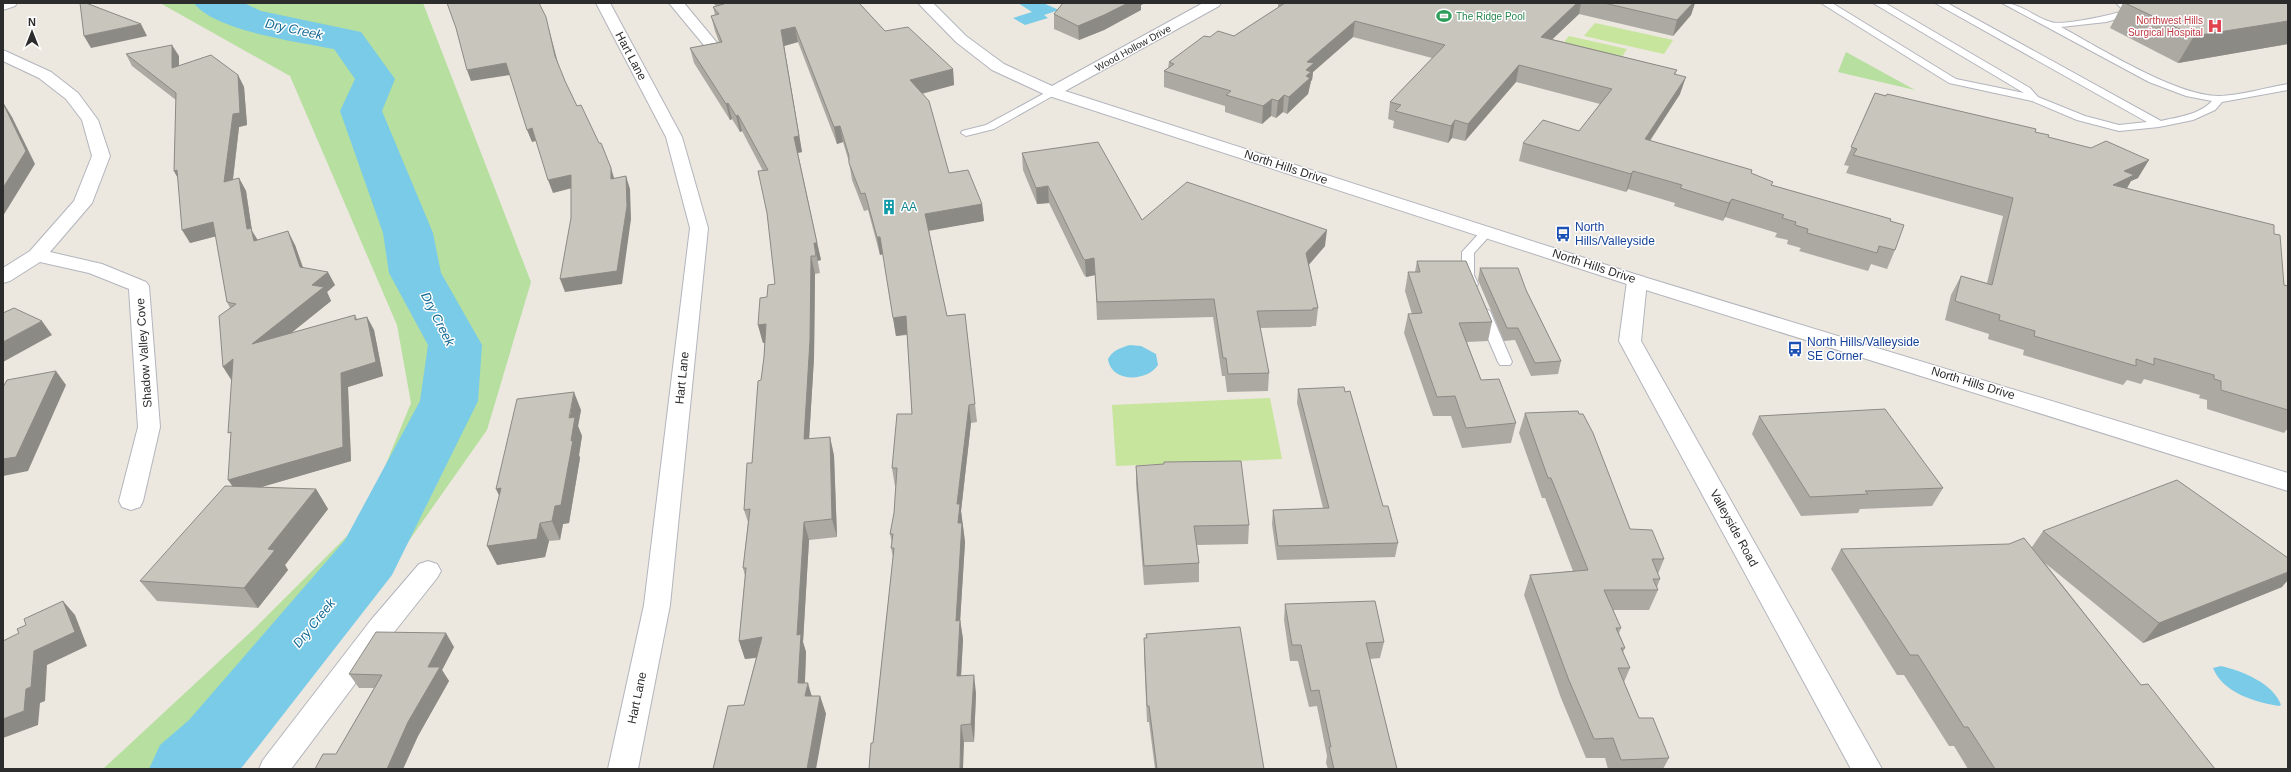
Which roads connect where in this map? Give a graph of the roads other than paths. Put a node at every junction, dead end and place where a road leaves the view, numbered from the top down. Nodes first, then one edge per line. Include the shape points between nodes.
1 (10, 3) edge
2 (603, 3) edge
3 (676, 3) edge
4 (925, 3) edge
5 (1826, 3) edge
6 (1878, 3) edge
7 (1940, 3) edge
8 (2007, 3) edge
9 (2121, 3) edge
10 (1207, 5) edge
11 (3, 6) edge
12 (2050, 26) junction
13 (713, 47) edge
14 (3, 55) edge
15 (2288, 87) edge
16 (1052, 92) junction
17 (2035, 99) junction
18 (2219, 99) junction
19 (2159, 124) junction
20 (966, 133) dead end
21 (1488, 231) junction
22 (37, 255) junction
23 (3, 277) edge
24 (1637, 281) junction
25 (1505, 362) dead end
26 (2288, 482) edge
27 (130, 501) dead end
28 (428, 571) dead end
29 (274, 769) edge
30 (623, 769) edge
31 (1867, 769) edge

1 - 11 street
2 - 30 street, Hart Lane via 674,137 698,228 657,605
3 - 13 street
4 - 16 street, North Hills Drive via 961,39 998,67
5 - 17 lane via 1953,81
6 - 17 lane via 2026,90
7 - 19 lane
8 - 12 lane
9 - 12 lane via 2131,12 2106,19
10 - 16 street, Wood Hollow Drive
12 - 18 lane via 2153,80 2190,94
14 - 22 street via 46,75 72,96 90,120 101,156 83,203
15 - 18 lane
16 - 20 lane via 990,127
16 - 21 street, North Hills Drive
17 - 19 lane via 2081,118 2119,128
18 - 19 lane via 2211,108 2193,117
21 - 24 street, North Hills Drive
21 - 25 lane via 1468,252 1468,275
22 - 23 street
22 - 27 street, Shadow Valley Cove via 95,268 139,286 149,427
24 - 26 street, North Hills Drive
24 - 31 street, Valleyside Road via 1630,341
28 - 29 street via 381,628

